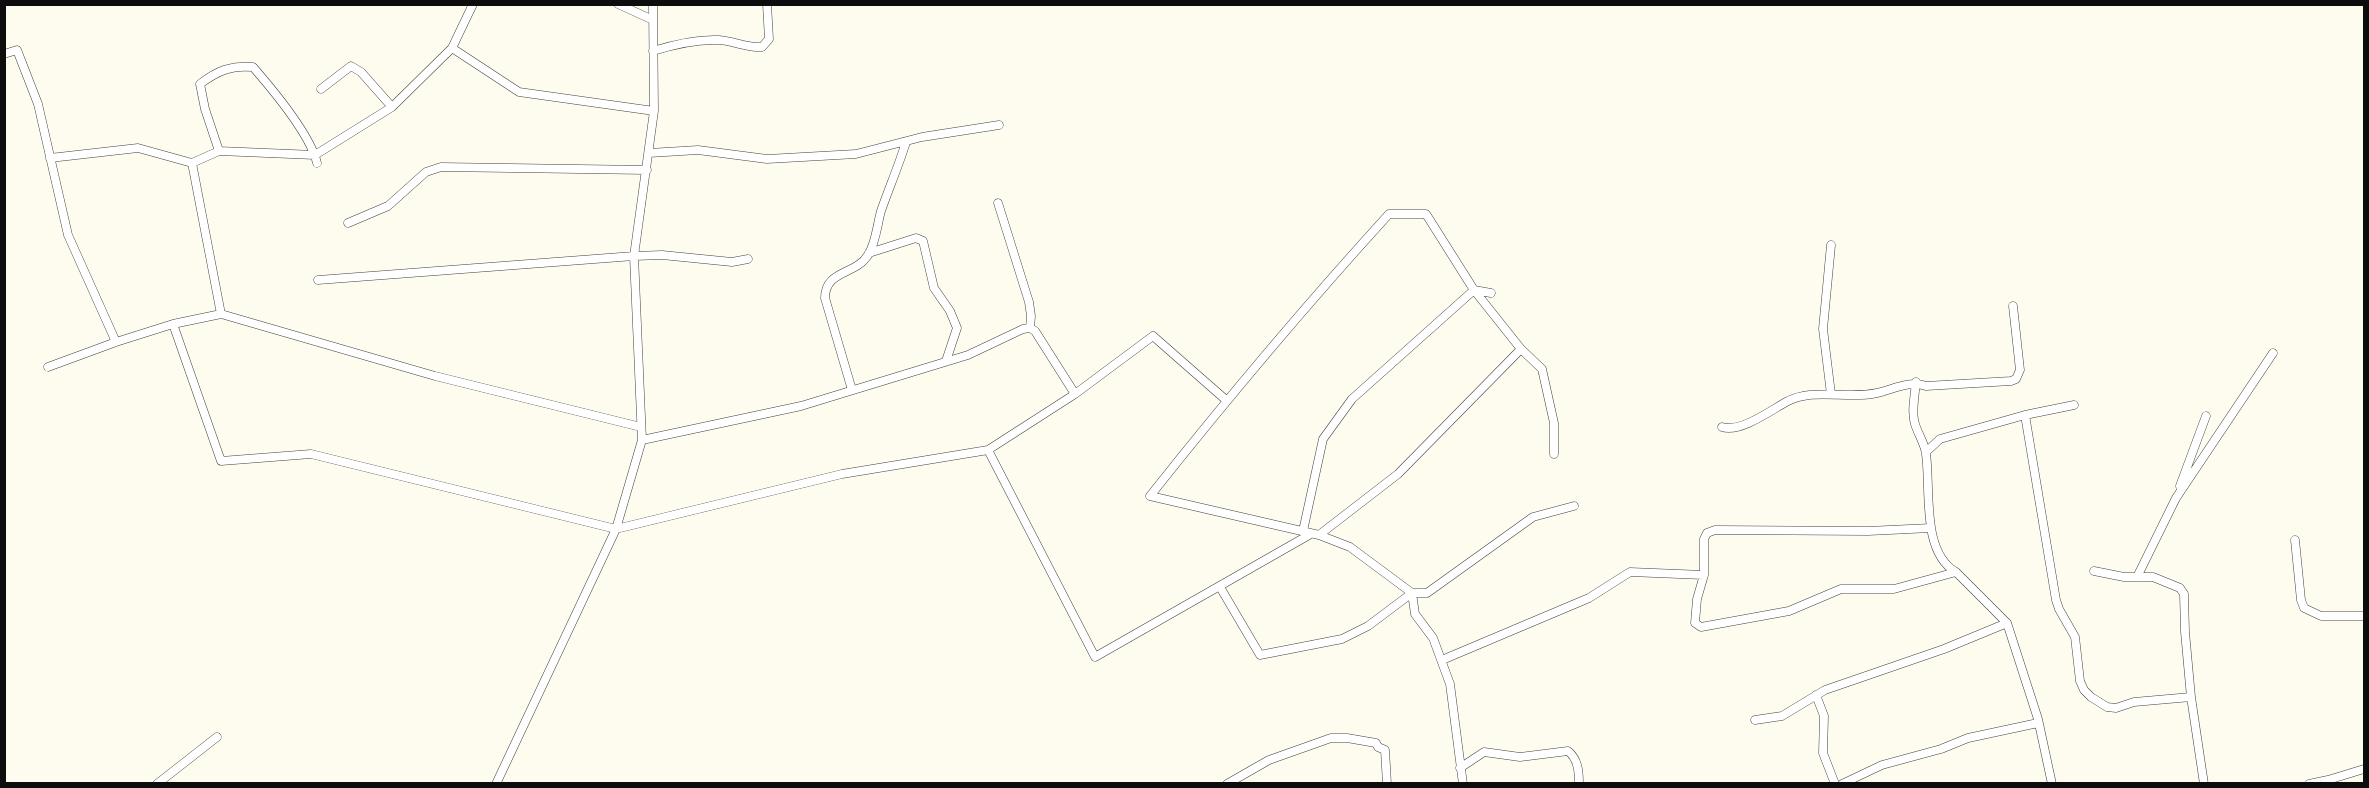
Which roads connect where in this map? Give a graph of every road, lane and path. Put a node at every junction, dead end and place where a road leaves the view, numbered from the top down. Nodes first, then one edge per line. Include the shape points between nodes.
1 (473, 4) edge
2 (618, 4) edge
3 (653, 4) edge
4 (767, 4) edge
5 (653, 20) junction
6 (452, 48) junction
7 (653, 51) junction
8 (4, 54) edge
9 (321, 89) dead end
10 (392, 108) junction
11 (654, 111) junction
12 (999, 125) dead end
13 (906, 142) junction
14 (219, 151) junction
15 (649, 153) junction
16 (50, 158) junction
17 (316, 159) junction
18 (192, 162) junction
19 (647, 170) junction
20 (998, 203) dead end
21 (348, 224) dead end
22 (1831, 245) dead end
23 (869, 253) junction
24 (634, 256) junction
25 (748, 260) dead end
26 (318, 280) dead end
27 (1474, 290) junction
28 (1491, 293) dead end
29 (2013, 306) dead end
30 (221, 314) junction
31 (173, 324) junction
32 (1030, 327) junction
33 (116, 342) junction
34 (1521, 349) junction
35 (2273, 353) dead end
36 (946, 361) junction
37 (48, 367) dead end
38 (1916, 382) junction
39 (852, 390) junction
40 (1075, 394) junction
41 (1831, 394) junction
42 (1226, 400) junction
43 (2074, 405) dead end
44 (2025, 415) junction
45 (2206, 416) dead end
46 (641, 427) junction
47 (1722, 427) dead end
48 (642, 440) junction
49 (988, 450) junction
50 (1926, 452) junction
51 (1554, 454) dead end
52 (2176, 498) junction
53 (1574, 506) dead end
54 (1931, 528) junction
55 (616, 529) junction
56 (1306, 533) junction
57 (1319, 535) junction
58 (2295, 540) dead end
59 (2094, 571) dead end
60 (1956, 572) junction
61 (1704, 575) junction
62 (2137, 577) junction
63 (1220, 587) junction
64 (1412, 592) junction
65 (2364, 616) edge
66 (2007, 623) junction
67 (1442, 660) junction
68 (1816, 695) junction
69 (2191, 697) junction
70 (1755, 720) dead end
71 (2038, 723) junction
72 (216, 737) dead end
73 (1460, 768) junction
74 (2364, 769) edge
75 (157, 783) edge
76 (496, 783) edge
77 (1227, 783) edge
78 (1387, 783) edge
79 (1463, 783) edge
80 (1579, 783) edge
81 (1835, 783) edge
82 (1842, 783) edge
83 (2052, 783) edge
84 (2204, 783) edge
85 (2309, 783) edge

1 - 6 street
2 - 5 street
3 - 5 street
4 - 7 street via 769,39 762,47 700,40
5 - 7 street
6 - 10 street
6 - 11 street via 519,92
7 - 11 street
8 - 16 street via 17,50 38,104
9 - 10 street via 351,66
10 - 17 street
11 - 15 street
12 - 13 street
13 - 15 street via 856,154 791,159 698,150
13 - 23 street
14 - 17 street
14 - 17 street via 200,84 216,72 236,66 253,67
14 - 18 street
15 - 19 street
16 - 18 street via 138,148
16 - 33 street via 68,235
18 - 30 street
19 - 21 street via 441,167 426,172 388,206
19 - 24 street
20 - 32 street via 1029,302
22 - 41 street via 1823,329
23 - 36 street via 915,238 923,241 934,288 957,328
23 - 39 street via 863,262 825,288
24 - 25 street
24 - 26 street
24 - 46 street
27 - 28 street
27 - 34 street
27 - 42 street via 1426,214 1389,214
27 - 56 street via 1352,399 1323,439
29 - 38 street via 2020,370 2016,379 1926,386
30 - 31 street
30 - 46 street via 435,376
31 - 33 street
31 - 55 street via 221,461 311,454
32 - 36 street
32 - 40 street
33 - 37 street
34 - 51 street via 1542,369 1554,423
34 - 57 street via 1398,474
35 - 52 street
36 - 39 street
38 - 41 street via 1875,394
38 - 50 street via 1913,421
39 - 48 street via 801,406
40 - 42 street via 1153,336
40 - 49 street
41 - 47 street via 1798,398 1738,427
42 - 56 street via 1150,496
43 - 44 street
44 - 50 street via 1940,439
44 - 69 street via 2056,600 2075,637 2084,690 2107,707 2116,708 2142,700
45 - 52 street
46 - 48 street
48 - 55 street
49 - 55 street via 842,474
49 - 63 street via 1095,657
50 - 54 street
52 - 62 street
53 - 64 street via 1533,517 1427,593
54 - 60 street via 1940,556
54 - 61 street via 1715,530 1704,539
55 - 76 street
56 - 57 street
56 - 63 street
57 - 64 street via 1350,547
58 - 65 street via 2304,608 2321,616
59 - 62 street
60 - 61 street via 1893,589 1841,589 1789,611 1701,627 1694,619
60 - 66 street
61 - 67 street via 1630,572 1589,598
62 - 69 street via 2167,581 2184,594
63 - 64 street via 1260,655 1342,639 1368,626
64 - 67 street via 1415,614 1433,638
66 - 68 street
66 - 71 street
67 - 73 street via 1450,684
68 - 70 street via 1782,716
68 - 81 street via 1824,716 1823,753
69 - 84 street
71 - 82 street via 1968,738 1882,765
71 - 83 street
72 - 75 street
73 - 79 street
73 - 80 street via 1484,752 1520,757 1568,750 1578,768
74 - 85 street
77 - 78 street via 1269,760 1330,738 1376,743 1385,750

